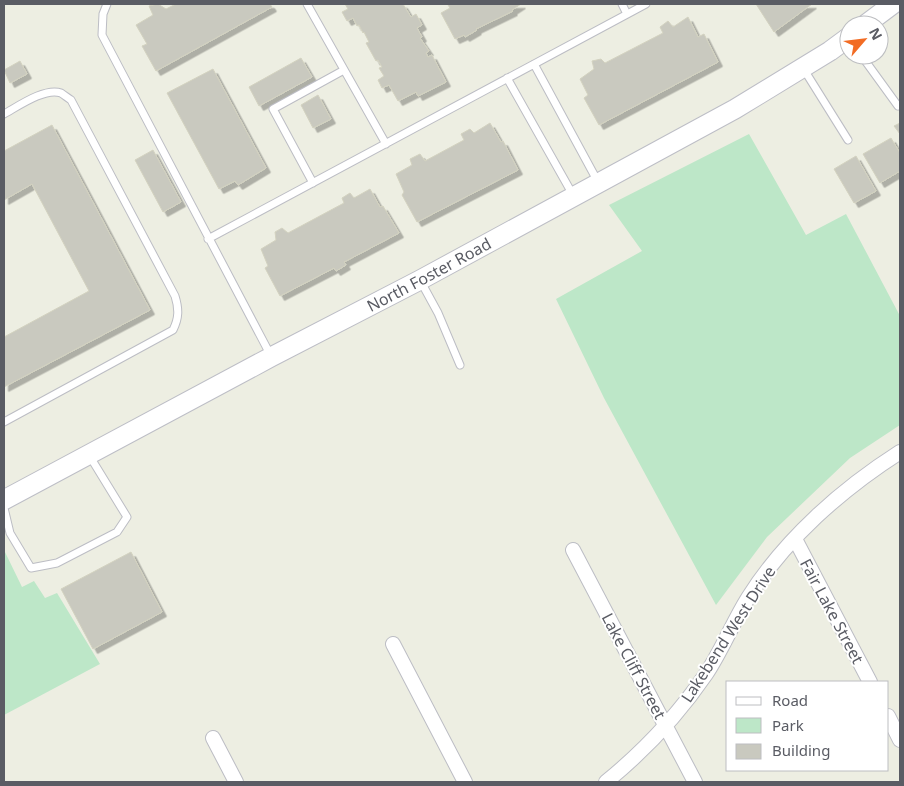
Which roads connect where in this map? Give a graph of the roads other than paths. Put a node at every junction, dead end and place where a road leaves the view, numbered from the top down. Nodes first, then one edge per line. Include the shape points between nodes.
1 (107, 4) edge
2 (307, 4) edge
3 (622, 4) edge
4 (646, 4) edge
5 (894, 4) edge
6 (627, 14) junction
7 (879, 15) edge
8 (839, 45) edge
9 (534, 64) junction
10 (868, 65) edge
11 (802, 68) junction
12 (344, 70) junction
13 (507, 78) junction
14 (898, 106) dead end
15 (4, 114) edge
16 (848, 140) dead end
17 (386, 144) junction
18 (598, 182) junction
19 (313, 183) junction
20 (573, 196) junction
21 (208, 239) junction
22 (420, 280) junction
23 (271, 357) junction
24 (460, 365) dead end
25 (4, 422) edge
26 (900, 452) edge
27 (88, 454) junction
28 (4, 500) edge
29 (4, 508) edge
30 (795, 540) junction
31 (573, 550) dead end
32 (392, 644) dead end
33 (869, 681) edge
34 (889, 718) edge
35 (666, 727) junction
36 (213, 738) dead end
37 (900, 740) edge
38 (236, 782) edge
39 (465, 782) edge
40 (606, 782) edge
41 (695, 782) edge

1 - 21 lane via 102,14 102,35
2 - 12 lane
3 - 6 lane
4 - 6 lane
5 - 7 main road
6 - 9 lane
8 - 11 main road, North Foster Road
9 - 13 lane
9 - 18 lane
10 - 14 lane
11 - 16 lane
11 - 18 main road, North Foster Road via 735,109
12 - 17 lane
12 - 19 lane via 273,109
13 - 17 lane
13 - 20 lane
15 - 25 lane via 38,95 59,92 71,100 175,296 178,320 173,330
17 - 19 lane
18 - 20 main road, North Foster Road
19 - 21 lane
20 - 22 main road, North Foster Road
21 - 23 lane
22 - 23 main road, North Foster Road
22 - 24 lane
23 - 27 main road, North Foster Road
26 - 30 street, Lakebend West Drive via 834,501
27 - 28 main road, North Foster Road
27 - 29 lane via 126,517 117,532 57,563 32,568 10,532
30 - 33 street, Fair Lake Street
30 - 35 street, Lakebend West Drive via 748,598 706,674
31 - 35 street, Lake Cliff Street
32 - 39 street
34 - 37 street
35 - 40 street, Lakebend West Drive
35 - 41 street, Lake Cliff Street
36 - 38 street

